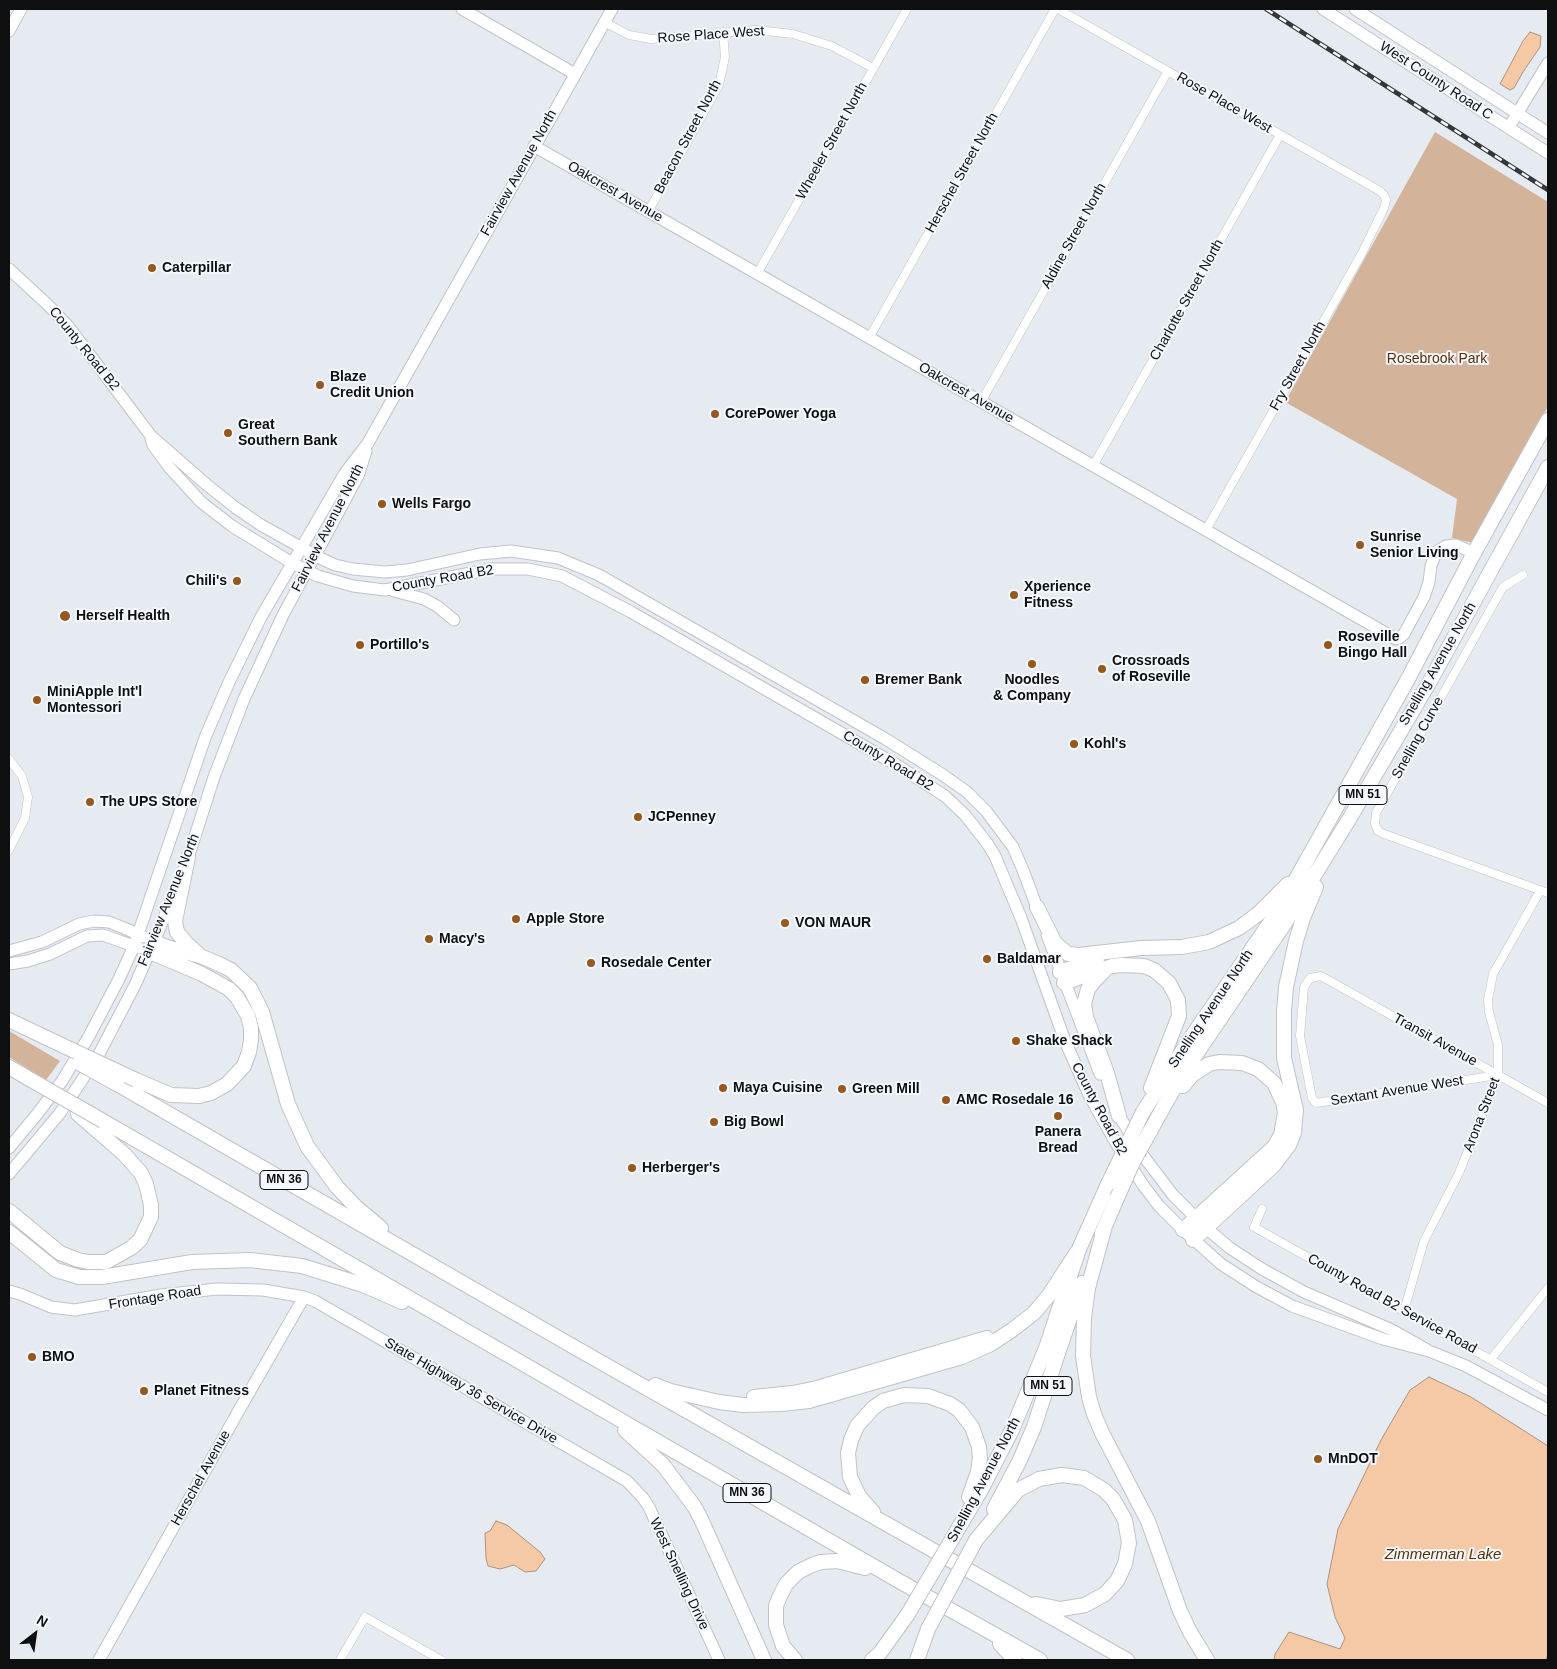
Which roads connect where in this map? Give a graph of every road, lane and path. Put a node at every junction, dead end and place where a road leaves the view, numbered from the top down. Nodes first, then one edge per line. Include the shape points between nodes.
1 (22, 9) edge
2 (462, 9) edge
3 (612, 9) edge
4 (907, 9) edge
5 (1056, 9) edge
6 (1323, 9) edge
7 (1355, 9) edge
8 (604, 22) junction
9 (9, 31) edge
10 (723, 32) junction
11 (1548, 63) edge
12 (873, 68) junction
13 (1168, 71) junction
14 (575, 74) junction
15 (1518, 113) junction
16 (1508, 127) junction
17 (1548, 133) edge
18 (1280, 135) junction
19 (534, 146) junction
20 (1548, 153) edge
21 (1386, 200) joint
22 (648, 212) junction
23 (9, 269) edge
24 (757, 274) junction
25 (869, 338) junction
26 (981, 402) junction
27 (1548, 420) edge
28 (151, 436) junction
29 (368, 442) junction
30 (1093, 466) junction
31 (1548, 467) edge
32 (1206, 530) junction
33 (301, 548) junction
34 (1474, 553) junction
35 (315, 556) junction
36 (292, 563) junction
37 (307, 571) junction
38 (1523, 575) dead end
39 (388, 590) junction
40 (454, 620) dead end
41 (884, 738) junction
42 (876, 753) junction
43 (9, 759) edge
44 (1348, 821) junction
45 (9, 850) edge
46 (188, 858) junction
47 (1302, 869) junction
48 (1544, 892) edge
49 (1036, 907) junction
50 (138, 935) junction
51 (9, 946) edge
52 (134, 946) junction
53 (152, 947) junction
54 (1141, 948) junction
55 (21, 949) junction
56 (9, 951) edge
57 (200, 956) junction
58 (9, 964) edge
59 (1112, 966) junction
60 (1321, 976) joint
61 (1062, 978) junction
62 (1042, 979) junction
63 (1046, 990) junction
64 (9, 1021) edge
65 (51, 1043) junction
66 (9, 1067) edge
67 (1498, 1075) junction
68 (1548, 1103) edge
69 (1145, 1110) junction
70 (1160, 1113) junction
71 (1119, 1116) junction
72 (99, 1126) junction
73 (9, 1148) edge
74 (9, 1174) edge
75 (1262, 1209) dead end
76 (9, 1211) edge
77 (1201, 1223) junction
78 (1105, 1226) junction
79 (9, 1232) edge
80 (1188, 1235) junction
81 (1079, 1249) junction
82 (450, 1275) junction
83 (1548, 1288) edge
84 (9, 1291) edge
85 (304, 1297) junction
86 (1404, 1311) junction
87 (469, 1332) junction
88 (1429, 1351) junction
89 (588, 1355) junction
90 (1491, 1360) junction
91 (1548, 1392) edge
92 (594, 1405) junction
93 (1548, 1410) edge
94 (636, 1489) joint
95 (880, 1520) junction
96 (958, 1529) junction
97 (976, 1540) junction
98 (899, 1581) junction
99 (1005, 1592) junction
100 (989, 1633) junction
101 (99, 1660) edge
102 (340, 1660) edge
103 (441, 1660) edge
104 (719, 1660) edge
105 (764, 1660) edge
106 (795, 1660) edge
107 (872, 1660) edge
108 (917, 1660) edge
109 (1015, 1660) edge
110 (1040, 1660) edge
111 (1127, 1660) edge
112 (1207, 1660) edge

1 - 9 street
2 - 14 street
3 - 8 street, Fairview Avenue North
4 - 12 street, Wheeler Street North
5 - 13 street, Rose Place West
5 - 25 street, Herschel Street North
6 - 16 street, West County Road C
7 - 15 street, West County Road C
8 - 10 street, Rose Place West via 629,35 651,39
8 - 14 street, Fairview Avenue North
10 - 12 street, Rose Place West via 756,30 793,34 832,46
10 - 22 street, Beacon Street North via 725,57 719,85
11 - 15 street
12 - 24 street, Wheeler Street North
13 - 18 street, Rose Place West
13 - 26 street, Aldine Street North
14 - 19 street, Fairview Avenue North
15 - 16 street
15 - 17 street, West County Road C
16 - 20 street, West County Road C
18 - 21 street, Rose Place West via 1380,191
18 - 30 street, Charlotte Street North
19 - 22 street, Oakcrest Avenue
19 - 29 street, Fairview Avenue North
21 - 32 street, Fry Street North via 1362,253
22 - 24 street, Oakcrest Avenue
23 - 28 street, County Road B2 via 68,326
24 - 25 street, Oakcrest Avenue
25 - 26 street, Oakcrest Avenue
26 - 30 street, Oakcrest Avenue
27 - 34 highway, Snelling Avenue North / MN 51
28 - 33 street, County Road B2 via 236,508
28 - 36 street, County Road B2 via 153,445 168,467 201,502 232,526
29 - 33 street, Fairview Avenue North via 345,473
29 - 35 street, Fairview Avenue North via 358,476
30 - 32 street, Oakcrest Avenue
31 - 44 highway, Snelling Avenue North / MN 51 via 1429,683
32 - 34 street, Oakcrest Avenue via 1399,638 1424,597 1436,552 1456,544
33 - 35 street, County Road B2
33 - 36 street, Fairview Avenue North
34 - 47 highway, Snelling Avenue North / MN 51
35 - 37 street, Fairview Avenue North
35 - 41 street, County Road B2 via 346,568 385,572 499,552 558,558 599,575
36 - 37 street, County Road B2
36 - 50 street, Fairview Avenue North via 260,616 212,721
37 - 39 street, County Road B2 via 350,586
37 - 46 street, Fairview Avenue North via 240,708
38 - 48 street, Snelling Curve via 1503,587 1374,819 1378,830 1384,834
39 - 40 street via 424,599
39 - 42 street, County Road B2 via 491,569 528,569 562,576 631,612
41 - 42 street
41 - 49 street, County Road B2 via 951,780 986,811 1013,847
42 - 62 street, County Road B2 via 945,796 987,843 1004,876
43 - 45 street via 26,786 28,807
44 - 70 highway, Snelling Avenue North / MN 51
44 - 77 highway via 1303,918 1286,987 1284,1058 1296,1110 1294,1133 1274,1165
46 - 53 street, Fairview Avenue North
46 - 57 highway via 174,922 177,932
47 - 54 highway via 1258,914 1225,936 1182,947
47 - 69 highway, Snelling Avenue North / MN 51 via 1280,908
48 - 67 street, Arona Street via 1499,962 1490,986 1489,1012 1498,1045
49 - 54 highway via 1055,943 1068,954
49 - 61 street, County Road B2
50 - 52 street, Fairview Avenue North
50 - 53 street
50 - 55 street via 109,922 94,921 79,924
51 - 55 street
52 - 53 street
52 - 58 street via 103,936 87,936 50,954
52 - 73 street, Fairview Avenue North via 88,1038 62,1081
53 - 57 highway
53 - 65 highway, bridge via 229,989 248,1016 249,1052 244,1066 227,1084 199,1096 172,1095
53 - 74 street, Fairview Avenue North via 98,1056 60,1113
54 - 61 highway via 1099,958
55 - 56 street
57 - 82 highway via 231,970 256,998 288,1104 307,1146 322,1168 376,1224
59 - 61 highway
59 - 69 highway via 1144,966 1154,970 1169,983 1178,1000 1179,1016
59 - 71 highway via 1088,989 1084,1004
60 - 67 street, Transit Avenue
60 - 67 street, Sextant Avenue West via 1310,978 1304,987 1300,1036 1312,1098 1316,1103
61 - 62 street
61 - 63 street
61 - 71 street, County Road B2
62 - 63 street, County Road B2
63 - 80 street, County Road B2 via 1080,1076 1106,1125 1143,1185
64 - 65 highway, MN 36
65 - 82 highway, MN 36, bridge
66 - 72 highway, bridge via 68,1101 78,1114
67 - 68 street, Transit Avenue
67 - 86 street, Arona Street via 1459,1173 1424,1241
69 - 81 highway, Snelling Avenue North / MN 51, bridge
70 - 77 highway via 1192,1075 1209,1064 1219,1062 1242,1063 1258,1070 1274,1083 1283,1102 1284,1124 1274,1147
70 - 78 highway, Snelling Avenue North / MN 51, bridge via 1134,1160
71 - 77 street, County Road B2 via 1156,1174
72 - 76 highway via 135,1164 149,1194 150,1217 140,1240 106,1262 78,1260 60,1253
72 - 87 highway, MN 36
75 - 86 street, County Road B2 Service Road via 1254,1227
77 - 80 highway
77 - 88 street, County Road B2 via 1230,1248 1281,1280 1392,1330
78 - 97 highway, Snelling Avenue North / MN 51 via 1081,1286 1027,1446
78 - 112 highway via 1088,1288 1084,1318 1083,1356 1089,1397 1102,1434 1148,1521 1180,1611
79 - 87 highway via 56,1270 79,1277 102,1277 192,1262 276,1262 302,1266 363,1285
80 - 88 street, County Road B2 via 1221,1264 1292,1306
81 - 89 highway via 1034,1313 991,1344 962,1357 810,1401 751,1405 696,1398 646,1382
81 - 96 highway, Snelling Avenue North / MN 51 via 1046,1348 1012,1430
82 - 89 highway, MN 36
83 - 90 street
84 - 85 street, Frontage Road via 51,1307 75,1310 217,1289 263,1290
85 - 94 street, State Highway 36 Service Drive via 618,1475
85 - 101 street, Herschel Avenue
86 - 90 street, County Road B2 Service Road
87 - 92 highway, MN 36
88 - 93 street, County Road B2 via 1466,1366
89 - 95 highway, MN 36
90 - 91 street, County Road B2 Service Road
92 - 98 highway, MN 36
92 - 105 highway via 644,1446 694,1506
94 - 104 street, West Snelling Drive via 649,1507
95 - 96 highway via 854,1487 848,1465 851,1440 857,1426 873,1408 894,1397 916,1394 940,1400 959,1410 977,1437 978,1472
95 - 99 highway, MN 36
96 - 107 highway, Snelling Avenue North / MN 51, bridge via 908,1614
97 - 99 highway via 1018,1490 1051,1476 1084,1478 1104,1490 1120,1508 1126,1520 1128,1553 1120,1576 1105,1594 1085,1605 1061,1609
97 - 108 highway, Snelling Avenue North / MN 51, bridge via 928,1628
98 - 100 highway, MN 36
98 - 106 highway via 837,1561 812,1565 798,1572 782,1592 775,1616 780,1639
99 - 111 highway, MN 36
100 - 109 highway
100 - 110 highway, MN 36
102 - 103 street via 365,1616

